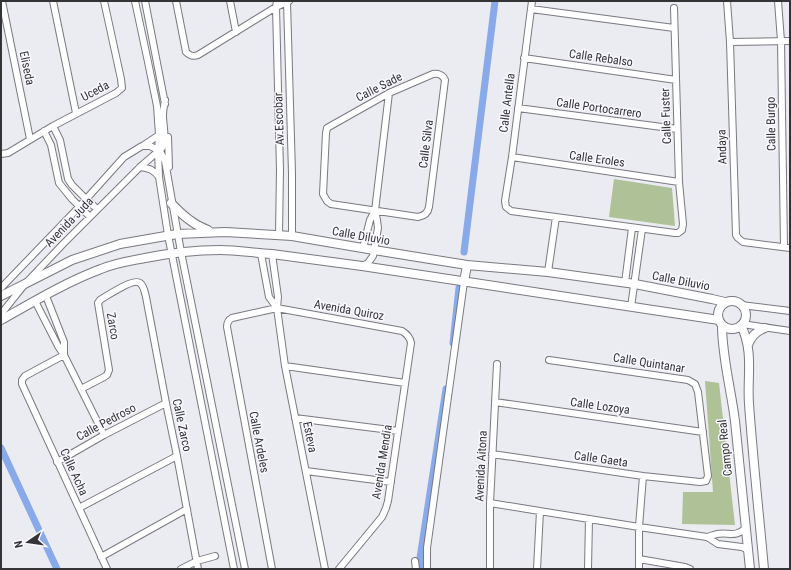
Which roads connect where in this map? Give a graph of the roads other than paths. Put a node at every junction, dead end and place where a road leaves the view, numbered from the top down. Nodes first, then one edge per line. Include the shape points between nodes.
1 (2, 1) edge
2 (53, 1) edge
3 (104, 1) edge
4 (135, 1) edge
5 (145, 1) edge
6 (176, 1) edge
7 (230, 1) edge
8 (287, 1) edge
9 (532, 1) edge
10 (727, 1) edge
11 (778, 1) edge
12 (277, 4) edge
13 (674, 8) dead end
14 (531, 9) junction
15 (674, 28) junction
16 (236, 32) junction
17 (781, 41) junction
18 (790, 41) edge
19 (730, 42) junction
20 (524, 58) junction
21 (441, 75) joint
22 (676, 80) junction
23 (389, 93) junction
24 (289, 99) junction
25 (165, 100) junction
26 (278, 102) junction
27 (518, 108) junction
28 (76, 113) junction
29 (53, 126) junction
30 (677, 129) junction
31 (44, 131) junction
32 (159, 135) junction
33 (30, 139) junction
34 (142, 146) junction
35 (158, 151) junction
36 (1, 154) edge
37 (512, 157) junction
38 (140, 167) junction
39 (159, 177) junction
40 (679, 182) junction
41 (86, 199) junction
42 (171, 199) junction
43 (79, 207) junction
44 (97, 209) junction
45 (375, 210) junction
46 (90, 217) junction
47 (556, 217) junction
48 (632, 228) junction
49 (642, 229) junction
50 (213, 232) junction
51 (177, 234) junction
52 (168, 235) junction
53 (279, 235) junction
54 (292, 236) junction
55 (364, 248) junction
56 (787, 248) edge
57 (374, 250) junction
58 (181, 252) junction
59 (172, 253) junction
60 (261, 254) junction
61 (272, 254) junction
62 (467, 264) junction
63 (362, 266) junction
64 (548, 272) junction
65 (464, 282) junction
66 (625, 283) junction
67 (25, 284) junction
68 (635, 284) junction
69 (142, 285) joint
70 (1, 288) edge
71 (1, 296) edge
72 (46, 296) junction
73 (35, 301) junction
74 (725, 302) junction
75 (741, 305) junction
76 (631, 307) junction
77 (277, 308) junction
78 (790, 311) edge
79 (1, 314) edge
80 (1, 320) edge
81 (721, 322) junction
82 (741, 325) junction
83 (765, 328) junction
84 (790, 331) edge
85 (411, 343) joint
86 (748, 345) junction
87 (64, 355) junction
88 (549, 360) dead end
89 (497, 364) dead end
90 (285, 366) junction
91 (405, 383) junction
92 (81, 389) junction
93 (495, 402) junction
94 (166, 403) junction
95 (295, 418) junction
96 (398, 431) junction
97 (703, 432) junction
98 (104, 436) junction
99 (492, 454) junction
100 (753, 454) junction
101 (177, 456) junction
102 (739, 458) junction
103 (57, 462) junction
104 (306, 471) junction
105 (643, 476) junction
106 (706, 480) joint
107 (391, 482) junction
108 (490, 503) junction
109 (79, 508) junction
110 (187, 509) junction
111 (540, 511) junction
112 (589, 519) junction
113 (639, 528) junction
114 (746, 528) junction
115 (707, 537) junction
116 (748, 550) junction
117 (215, 556) dead end
118 (101, 557) junction
119 (639, 559) junction
120 (197, 560) junction
121 (415, 561) dead end
122 (107, 569) edge
123 (181, 569) edge
124 (198, 569) edge
125 (234, 569) edge
126 (245, 569) edge
127 (272, 569) edge
128 (325, 569) edge
129 (339, 569) edge
130 (416, 569) edge
131 (428, 569) edge
132 (490, 569) edge
133 (536, 569) edge
134 (588, 569) edge
135 (639, 569) edge
136 (690, 569) edge
137 (750, 569) edge
138 (764, 569) edge

1 - 33 street, Eliseda
2 - 28 street
3 - 28 street, Uceda via 122,88
4 - 32 street via 157,106
5 - 25 street
6 - 16 street via 188,55 198,55
7 - 16 street
8 - 12 street
8 - 24 street, Av Escobar
9 - 14 street, Calle Antella
10 - 19 street, Andaya
11 - 17 street, Calle Burgo
12 - 16 street
12 - 26 street
13 - 15 street, Calle Fuster
14 - 15 street
14 - 20 street, Calle Antella
15 - 22 street, Calle Fuster
17 - 18 street
17 - 19 street
17 - 56 street, Calle Burgo
19 - 56 street, Andaya via 736,235 743,242
20 - 22 street, Calle Rebalso
20 - 27 street, Calle Antella
21 - 23 street, Calle Sade via 433,74
21 - 45 street, Calle Silva via 445,80 428,210 425,215 418,217
22 - 30 street, Calle Fuster
23 - 45 street
23 - 45 street, Calle Sade via 326,130 324,194 327,201 331,204
24 - 26 street
24 - 54 street, Av Escobar
25 - 35 street via 164,144
25 - 42 street
26 - 53 street
27 - 30 street, Calle Portocarrero
27 - 37 street, Calle Antella
28 - 29 street, Uceda
29 - 31 street, Uceda
29 - 41 street via 60,140 68,178
30 - 40 street, Calle Fuster
31 - 33 street, Uceda
31 - 43 street via 51,146 59,183
32 - 34 street, Avenida Juda
32 - 35 street
33 - 36 street, Uceda via 8,153
34 - 35 street via 150,146
34 - 41 street, Avenida Juda via 124,157
35 - 38 street, Avenida Juda
35 - 39 street
35 - 42 street via 162,153 165,161
37 - 40 street, Calle Eroles
37 - 47 street, Calle Antella via 504,201 506,207 511,211
38 - 39 street via 148,168
38 - 44 street, Avenida Juda
39 - 52 street
40 - 49 street, Calle Fuster via 682,230 675,233
41 - 43 street, Avenida Juda
41 - 44 street
42 - 50 street via 180,213 190,221
42 - 51 street
43 - 46 street
43 - 70 street, Avenida Juda
44 - 46 street, Avenida Juda
45 - 55 street via 368,226
45 - 57 street via 378,228
46 - 67 street, Avenida Juda
47 - 48 street
47 - 64 street
48 - 49 street
48 - 66 street
49 - 68 street
50 - 51 street, Calle Diluvio
50 - 53 street, Calle Diluvio
51 - 52 street, Calle Diluvio
51 - 58 street
52 - 59 street
52 - 67 street, Calle Diluvio via 97,250
53 - 54 street, Calle Diluvio
54 - 55 street, Calle Diluvio
55 - 57 street, Calle Diluvio
57 - 62 street, Calle Diluvio
57 - 63 street via 371,260
58 - 59 street
58 - 60 street via 231,250
58 - 126 street
59 - 72 street via 121,262 86,275
59 - 125 street
60 - 61 street
60 - 77 street, Esteva via 269,298
61 - 63 street
61 - 77 street, Esteva via 278,297
62 - 64 street, Calle Diluvio
62 - 65 street
63 - 65 street
64 - 66 street, Calle Diluvio
65 - 76 street
65 - 131 street via 427,548
66 - 68 street, Calle Diluvio
67 - 71 street, Calle Diluvio
67 - 79 street, Avenida Juda
68 - 74 street, Calle Diluvio
68 - 76 street
69 - 92 street, Zarco via 138,281 134,282 100,300 98,305 109,370 107,375
69 - 94 street, Calle Zarco
72 - 73 street
72 - 87 street via 64,342
73 - 80 street
73 - 87 street
74 - 75 street via 733,301
74 - 81 street via 718,314
75 - 78 street
75 - 82 street via 746,315
76 - 81 street
77 - 85 street, Avenida Quiroz via 402,331 408,335
77 - 90 street, Esteva
77 - 127 street, Calle Ardeles via 230,319 226,328
81 - 82 street via 728,328
81 - 102 street, Campo Real via 724,362 732,399
82 - 83 street
82 - 86 street
83 - 84 street
83 - 86 street via 752,336
85 - 91 street, Avenida Mendia
86 - 100 street via 748,397
87 - 92 street
87 - 103 street, Calle Acha via 22,380
88 - 97 street, Calle Quintanar via 688,380 695,384 698,392
89 - 93 street, Avenida Aitona
90 - 91 street
90 - 95 street, Esteva
91 - 96 street, Avenida Mendia
92 - 98 street
93 - 97 street, Calle Lozoya
93 - 99 street, Avenida Aitona
94 - 98 street, Calle Pedroso
94 - 101 street, Calle Zarco
95 - 96 street
95 - 104 street, Esteva
96 - 107 street, Avenida Mendia
97 - 106 street, Calle Quintanar via 708,476
98 - 103 street, Calle Pedroso
99 - 105 street, Calle Gaeta
99 - 108 street, Avenida Aitona
100 - 102 street via 747,453
100 - 138 street
101 - 109 street
101 - 110 street, Calle Zarco
102 - 114 street, Campo Real
103 - 109 street, Calle Acha
104 - 107 street
104 - 128 street, Esteva
105 - 106 street, Calle Gaeta via 700,482
105 - 113 street
107 - 129 street, Avenida Mendia via 384,512
108 - 111 street
108 - 132 street, Avenida Aitona
109 - 118 street, Calle Acha
110 - 118 street
110 - 120 street, Calle Zarco
111 - 112 street
111 - 133 street
112 - 113 street
112 - 134 street
113 - 115 street
113 - 119 street
114 - 115 street via 736,534
114 - 116 street, Campo Real
115 - 116 street via 718,544
116 - 137 street, Campo Real
117 - 120 street
118 - 122 street, Calle Acha
119 - 135 street
119 - 136 street
120 - 123 street
120 - 124 street, Calle Zarco
121 - 130 street

